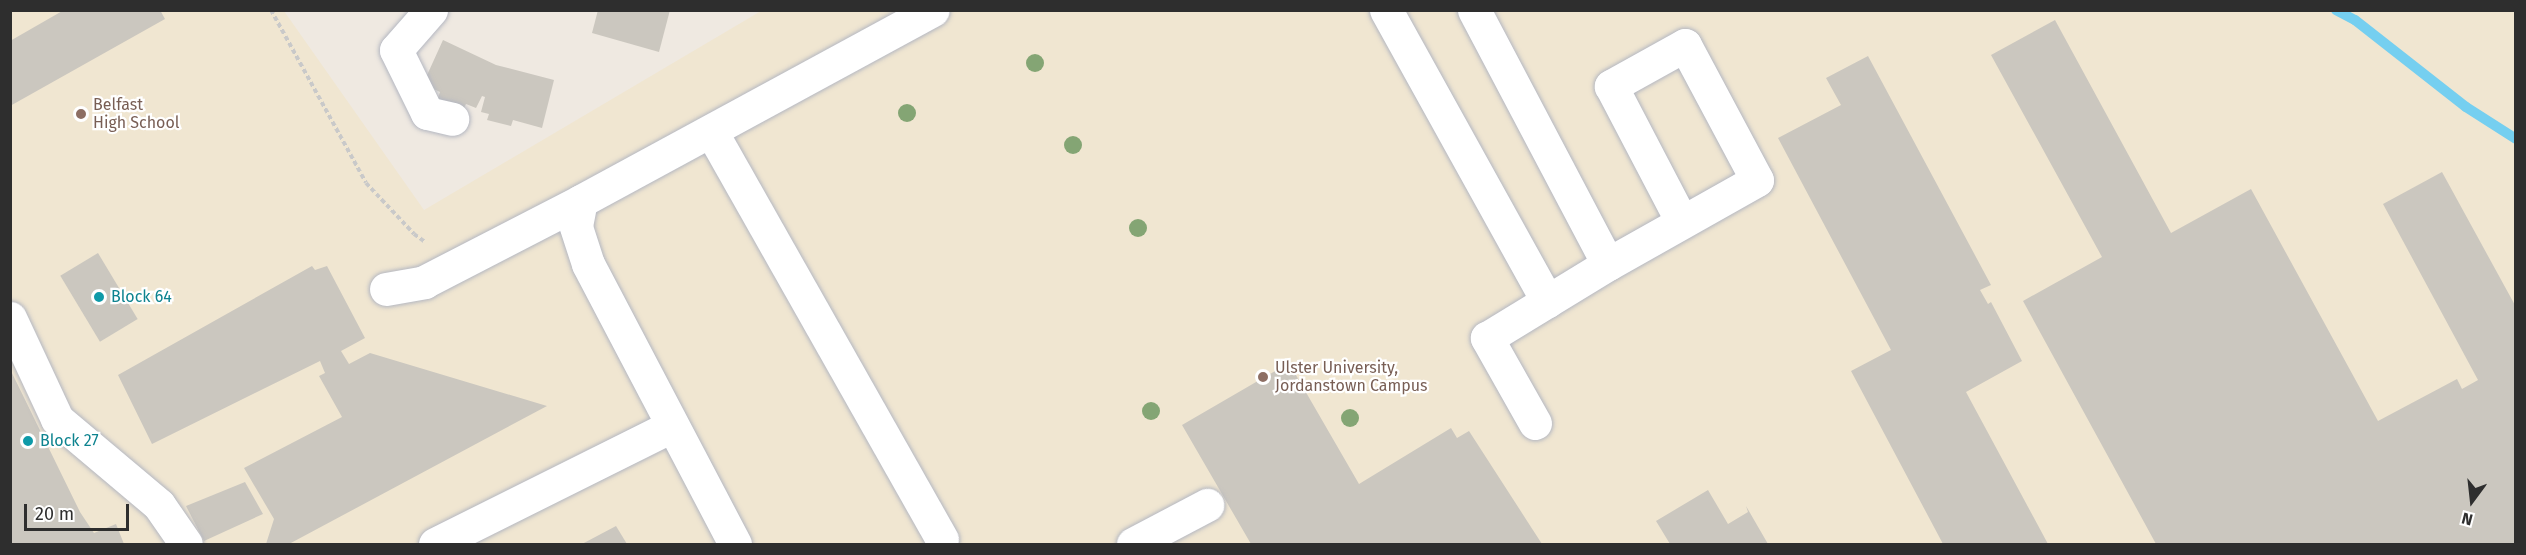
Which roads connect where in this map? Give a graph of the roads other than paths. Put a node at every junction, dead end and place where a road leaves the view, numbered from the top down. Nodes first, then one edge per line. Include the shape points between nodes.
1 (431, 10) edge
2 (933, 10) edge
3 (1386, 10) edge
4 (1474, 10) edge
5 (452, 119) dead end
6 (711, 130) junction
7 (581, 201) junction
8 (1682, 222) junction
9 (1608, 264) junction
10 (386, 289) dead end
11 (1547, 301) junction
12 (10, 318) edge
13 (1535, 423) dead end
14 (672, 426) junction
15 (1207, 505) dead end
16 (942, 539) dead end
17 (186, 544) edge
18 (435, 544) edge
19 (735, 544) edge
20 (1133, 544) edge

1 - 5 lane via 396,50 427,113
2 - 6 lane
3 - 11 lane
4 - 9 lane
6 - 7 lane
6 - 16 lane
7 - 10 lane via 424,282
7 - 14 lane via 576,226 588,264
8 - 8 lane via 1611,86 1685,45 1757,180
8 - 9 lane
9 - 11 lane
11 - 13 lane via 1487,338
12 - 17 lane via 57,419 159,505
14 - 18 lane
14 - 19 lane
15 - 20 lane

